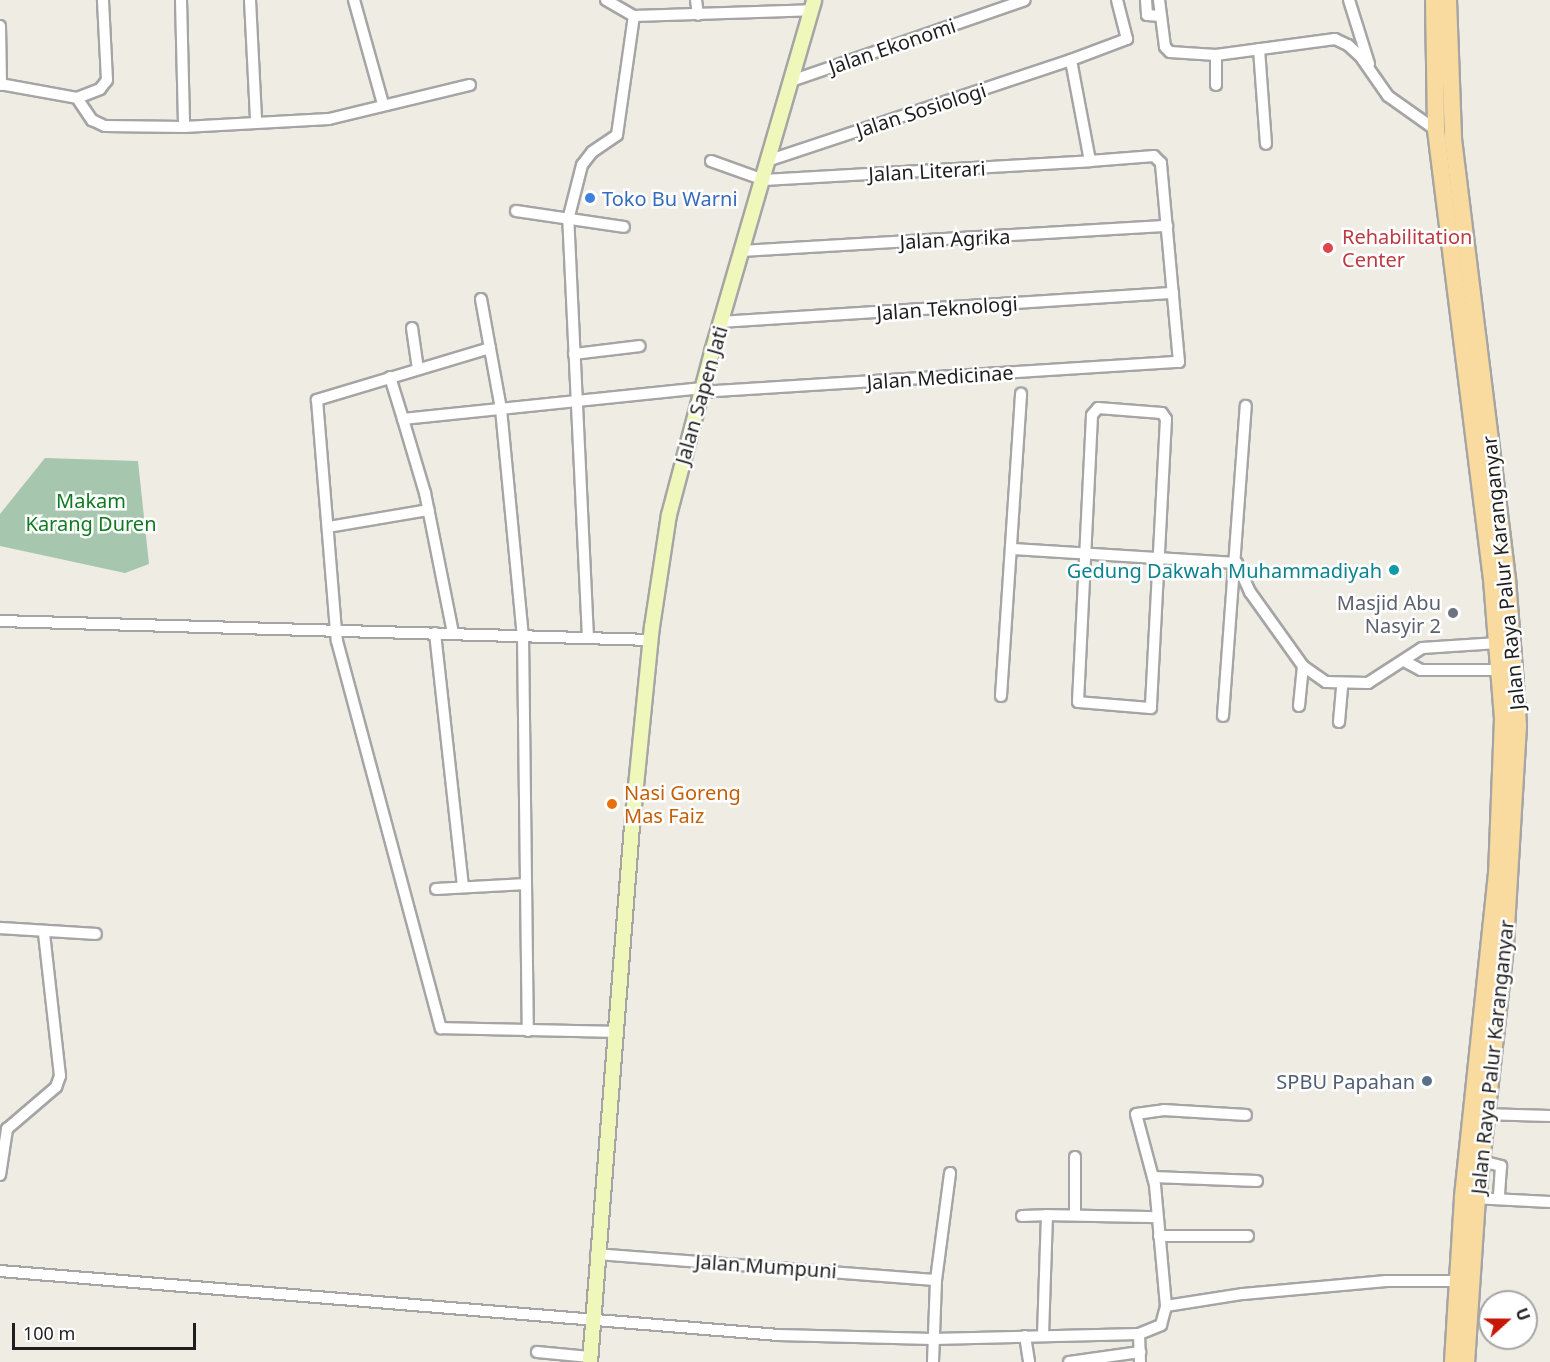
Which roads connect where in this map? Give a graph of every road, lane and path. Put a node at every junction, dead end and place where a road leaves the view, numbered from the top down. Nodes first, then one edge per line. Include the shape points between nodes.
1 (103, 0) edge
2 (181, 0) edge
3 (250, 0) edge
4 (354, 0) edge
5 (606, 0) edge
6 (696, 0) edge
7 (1024, 0) edge
8 (1117, 0) edge
9 (1146, 0) edge
10 (1159, 0) edge
11 (1349, 0) edge
12 (1434, 0) edge
13 (1448, 0) edge
14 (813, 5) edge
15 (698, 15) junction
16 (634, 16) junction
17 (1156, 16) junction
18 (0, 26) edge
19 (1259, 50) junction
20 (1216, 55) junction
21 (1071, 60) junction
22 (1372, 75) junction
23 (794, 80) junction
24 (1, 85) edge
25 (470, 85) dead end
26 (1216, 85) dead end
27 (77, 98) junction
28 (383, 104) junction
29 (256, 120) junction
30 (184, 127) junction
31 (1436, 130) junction
32 (1266, 144) dead end
33 (770, 160) junction
34 (711, 161) dead end
35 (1090, 161) junction
36 (764, 180) junction
37 (516, 211) dead end
38 (568, 220) junction
39 (1167, 226) junction
40 (624, 227) dead end
41 (742, 251) junction
42 (1173, 293) junction
43 (481, 299) dead end
44 (721, 322) junction
45 (412, 328) dead end
46 (640, 346) dead end
47 (490, 348) junction
48 (574, 354) junction
49 (418, 369) junction
50 (390, 377) junction
51 (701, 390) junction
52 (1021, 394) dead end
53 (577, 401) junction
54 (1246, 406) dead end
55 (501, 409) junction
56 (402, 420) junction
57 (429, 510) junction
58 (328, 527) junction
59 (1013, 549) junction
60 (1086, 553) junction
61 (1157, 557) junction
62 (1237, 563) junction
63 (0, 621) edge
64 (336, 631) junction
65 (435, 633) junction
66 (453, 633) junction
67 (523, 636) junction
68 (588, 638) junction
69 (650, 640) junction
70 (1498, 643) junction
71 (1406, 662) junction
72 (1303, 666) junction
73 (1501, 670) junction
74 (1342, 685) junction
75 (1001, 696) dead end
76 (1299, 706) dead end
77 (1223, 716) dead end
78 (1339, 722) dead end
79 (526, 884) junction
80 (463, 886) junction
81 (494, 886) junction
82 (436, 890) dead end
83 (495, 897) dead end
84 (0, 928) edge
85 (44, 933) junction
86 (96, 934) dead end
87 (528, 1031) junction
88 (616, 1032) junction
89 (1480, 1114) junction
90 (1246, 1115) dead end
91 (1550, 1116) edge
92 (4, 1129) edge
93 (1075, 1157) dead end
94 (1482, 1161) junction
95 (950, 1173) dead end
96 (0, 1175) edge
97 (1153, 1177) junction
98 (1257, 1181) dead end
99 (1470, 1198) junction
100 (1499, 1198) junction
101 (1550, 1202) edge
102 (1047, 1215) junction
103 (1075, 1215) junction
104 (1022, 1216) dead end
105 (1156, 1217) junction
106 (1159, 1236) junction
107 (1248, 1236) dead end
108 (596, 1254) junction
109 (0, 1271) edge
110 (936, 1280) junction
111 (1457, 1281) junction
112 (1166, 1306) junction
113 (593, 1318) junction
114 (1139, 1334) junction
115 (1043, 1335) junction
116 (1024, 1336) junction
117 (933, 1339) junction
118 (537, 1352) dead end
119 (1140, 1357) edge
120 (590, 1360) edge
121 (933, 1362) edge
122 (1029, 1362) edge
123 (1070, 1362) edge
124 (1453, 1362) edge
125 (1466, 1362) edge

1 - 27 street via 107,80 100,89
2 - 30 street
3 - 29 street
4 - 28 street
5 - 16 street
6 - 15 street
7 - 23 street, Jalan Ekonomi
8 - 21 street, Jalan Sosiologi via 1127,39
9 - 17 street
10 - 17 street
11 - 22 street
12 - 31 main road, Jalan Raya Palur Karanganyar
13 - 89 main road, Jalan Raya Palur Karanganyar via 1453,139 1507,578 1518,726 1512,862
14 - 15 street
14 - 23 street, Jalan Sapen Jati
15 - 16 street
16 - 38 street via 617,135 592,152 582,165
17 - 20 street via 1167,51
18 - 24 street
19 - 20 street
19 - 22 street via 1335,39 1348,45
19 - 32 street
20 - 26 street
21 - 33 street, Jalan Sosiologi
21 - 35 street
22 - 31 street via 1388,96
23 - 33 street, Jalan Sapen Jati
24 - 27 street
25 - 28 street
27 - 30 street via 92,120 105,126
28 - 29 street via 313,121
29 - 30 street
31 - 70 main road, Jalan Raya Palur Karanganyar
33 - 36 street, Jalan Sapen Jati
34 - 36 street
35 - 36 street, Jalan Literari
35 - 39 street, Jalan Literari via 1154,156 1162,168
36 - 41 street, Jalan Sapen Jati
37 - 38 street
38 - 40 street
38 - 48 street
39 - 41 street, Jalan Agrika
39 - 42 street
41 - 44 street, Jalan Sapen Jati
42 - 44 street, Jalan Teknologi
42 - 51 street, Jalan Medicinae via 1179,362
43 - 47 street
44 - 51 street, Jalan Sapen Jati
45 - 49 street
46 - 48 street
47 - 49 street
47 - 55 street
48 - 53 street
49 - 50 street
50 - 56 street
50 - 58 street via 317,400
51 - 53 street, Jalan Medicinae
51 - 69 street, Jalan Sapen Jati via 674,489
52 - 59 street
53 - 55 street, Jalan Medicinae
53 - 68 street
54 - 62 street
55 - 56 street, Jalan Medicinae
55 - 67 street
56 - 57 street
57 - 58 street
57 - 66 street
58 - 64 street
59 - 60 street
59 - 75 street
60 - 61 street
60 - 61 street via 1092,415 1098,408 1165,416
60 - 61 street via 1078,702 1151,708
61 - 62 street
62 - 72 street via 1250,592
62 - 77 street
63 - 64 street
64 - 65 street
64 - 87 street via 441,1028
65 - 66 street
65 - 80 street
66 - 67 street
67 - 68 street
67 - 79 street
68 - 69 street
69 - 88 street, Jalan Sapen Jati
70 - 71 street via 1426,648
70 - 73 main road, Jalan Raya Palur Karanganyar
71 - 73 street via 1426,670
71 - 74 street via 1368,683
72 - 74 street via 1319,679
72 - 76 street
73 - 89 main road, Jalan Raya Palur Karanganyar via 1497,873
74 - 78 street
79 - 81 street
79 - 87 street
80 - 81 street
80 - 82 street
81 - 83 street
84 - 85 street
85 - 86 street
85 - 92 street via 60,1076 56,1087
87 - 88 street
88 - 108 street, Jalan Sapen Jati
89 - 91 street
89 - 94 main road, Jalan Raya Palur Karanganyar
89 - 99 main road, Jalan Raya Palur Karanganyar
90 - 97 street via 1138,1112 1135,1121
92 - 96 street
93 - 103 street
94 - 99 main road, Jalan Raya Palur Karanganyar
94 - 100 street via 1501,1166
95 - 110 street
97 - 98 street
97 - 105 street
99 - 100 street
99 - 111 main road, Jalan Raya Palur Karanganyar
99 - 125 main road, Jalan Raya Palur Karanganyar
100 - 101 street
102 - 103 street
102 - 104 street
102 - 115 street
103 - 105 street
105 - 106 street
106 - 107 street
106 - 112 street
108 - 110 street, Jalan Mumpuni
108 - 113 street, Jalan Sapen Jati
109 - 113 street
110 - 117 street
111 - 112 street via 1274,1291
111 - 124 main road, Jalan Raya Palur Karanganyar
112 - 114 street via 1161,1325
113 - 117 street via 778,1335
113 - 120 street, Jalan Sapen Jati
114 - 115 street
114 - 119 street
115 - 116 street
116 - 117 street
116 - 122 street
117 - 121 street
118 - 120 street
119 - 123 street

